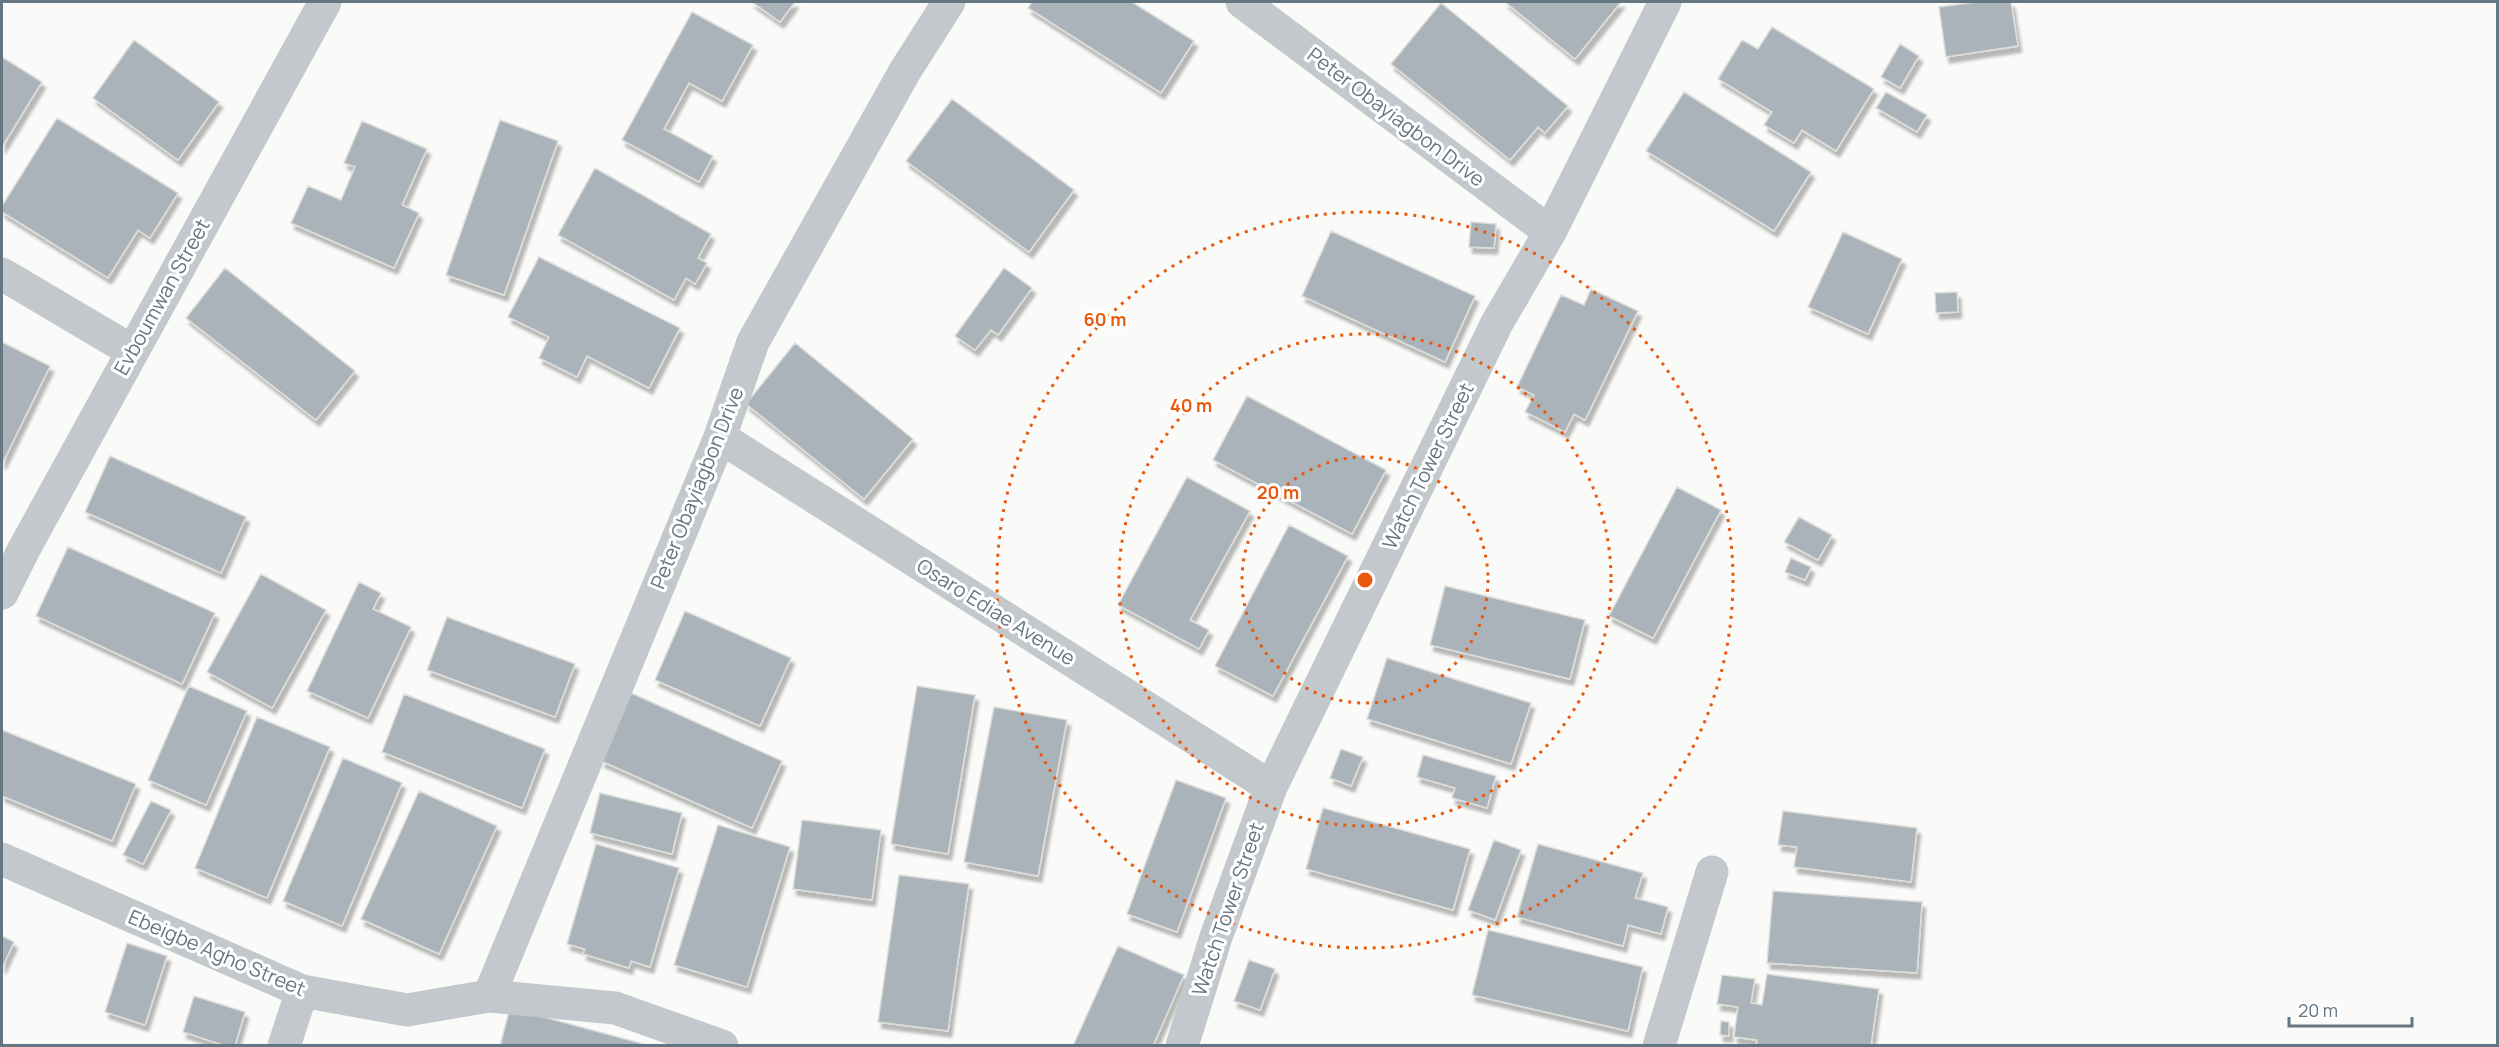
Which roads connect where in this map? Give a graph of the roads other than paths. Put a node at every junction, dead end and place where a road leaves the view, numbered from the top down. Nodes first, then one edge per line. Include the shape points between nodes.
1 (325, 2) edge
2 (950, 2) edge
3 (1242, 2) edge
4 (1665, 2) edge
5 (1550, 232) junction
6 (2, 274) edge
7 (132, 351) junction
8 (720, 437) junction
9 (2, 593) edge
10 (1271, 787) junction
11 (2, 859) edge
12 (1712, 872) dead end
13 (302, 991) junction
14 (489, 996) junction
15 (284, 1046) edge
16 (722, 1046) edge
17 (1182, 1046) edge
18 (1659, 1046) edge

1 - 7 street, Evboumwan Street
2 - 8 street, Peter Obayiagbon Drive via 905,71 753,342
3 - 5 street, Peter Obayiagbon Drive
4 - 5 street, Watch Tower Street
5 - 10 street, Watch Tower Street via 1497,323
6 - 7 street
7 - 9 street, Evboumwan Street
8 - 10 street, Osaro Ediae Avenue
8 - 14 street, Peter Obayiagbon Drive
10 - 17 street, Watch Tower Street via 1216,937
11 - 13 street, Ebeigbe Agho Street
12 - 18 street
13 - 14 street, Ebeigbe Agho Street via 407,1010
13 - 15 street
14 - 16 street, Ebeigbe Agho Street via 615,1008

